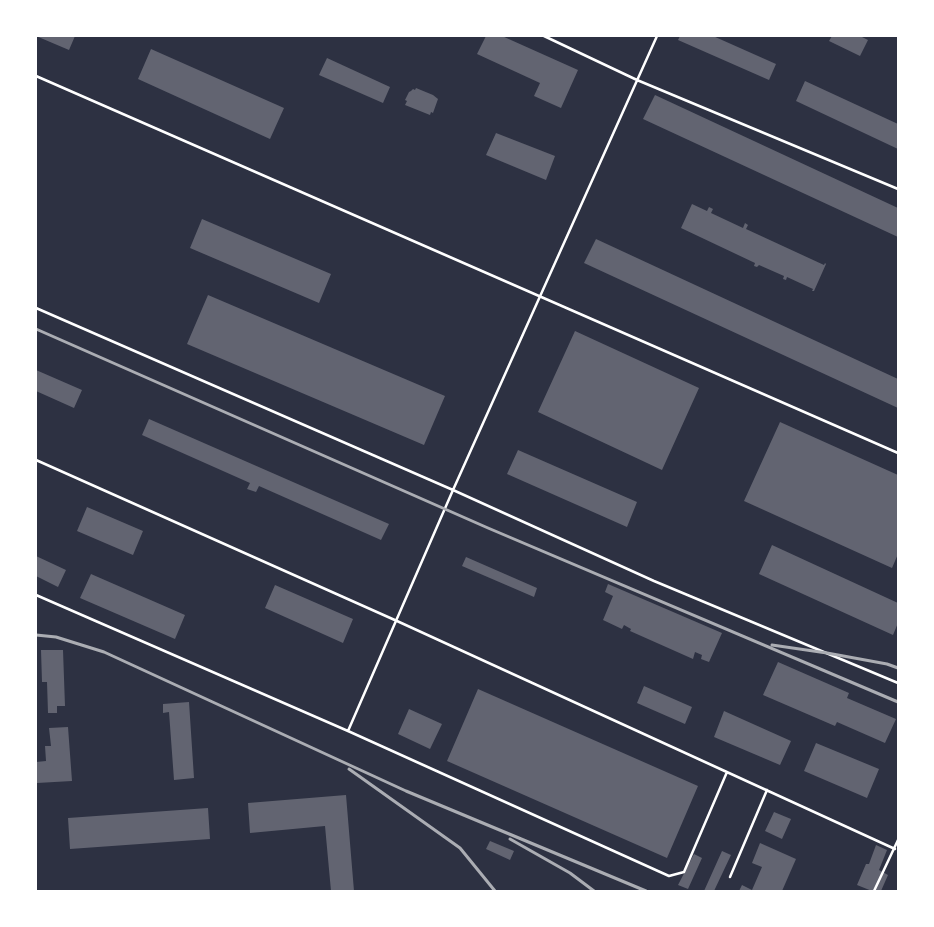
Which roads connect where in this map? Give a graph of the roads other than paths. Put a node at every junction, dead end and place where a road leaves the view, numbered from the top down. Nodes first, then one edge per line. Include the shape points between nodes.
1 (544, 36) edge
2 (657, 36) edge
3 (36, 76) edge
4 (637, 80) junction
5 (898, 189) edge
6 (540, 297) junction
7 (36, 308) edge
8 (898, 454) edge
9 (36, 460) edge
10 (453, 490) junction
11 (36, 595) edge
12 (397, 621) junction
13 (898, 683) edge
14 (348, 731) junction
15 (727, 772) junction
16 (767, 790) junction
17 (898, 841) edge
18 (895, 849) junction
19 (730, 877) dead end
20 (874, 891) edge

1 - 4 lane
2 - 4 lane
3 - 6 lane
4 - 5 lane
4 - 6 lane
6 - 8 lane
6 - 10 lane
7 - 10 lane
9 - 12 lane
10 - 12 lane
10 - 13 lane via 654,581
11 - 14 lane
12 - 14 lane
12 - 15 lane
14 - 15 lane via 669,876 684,872
15 - 16 lane
16 - 18 lane
16 - 19 lane
17 - 18 lane
18 - 20 lane

